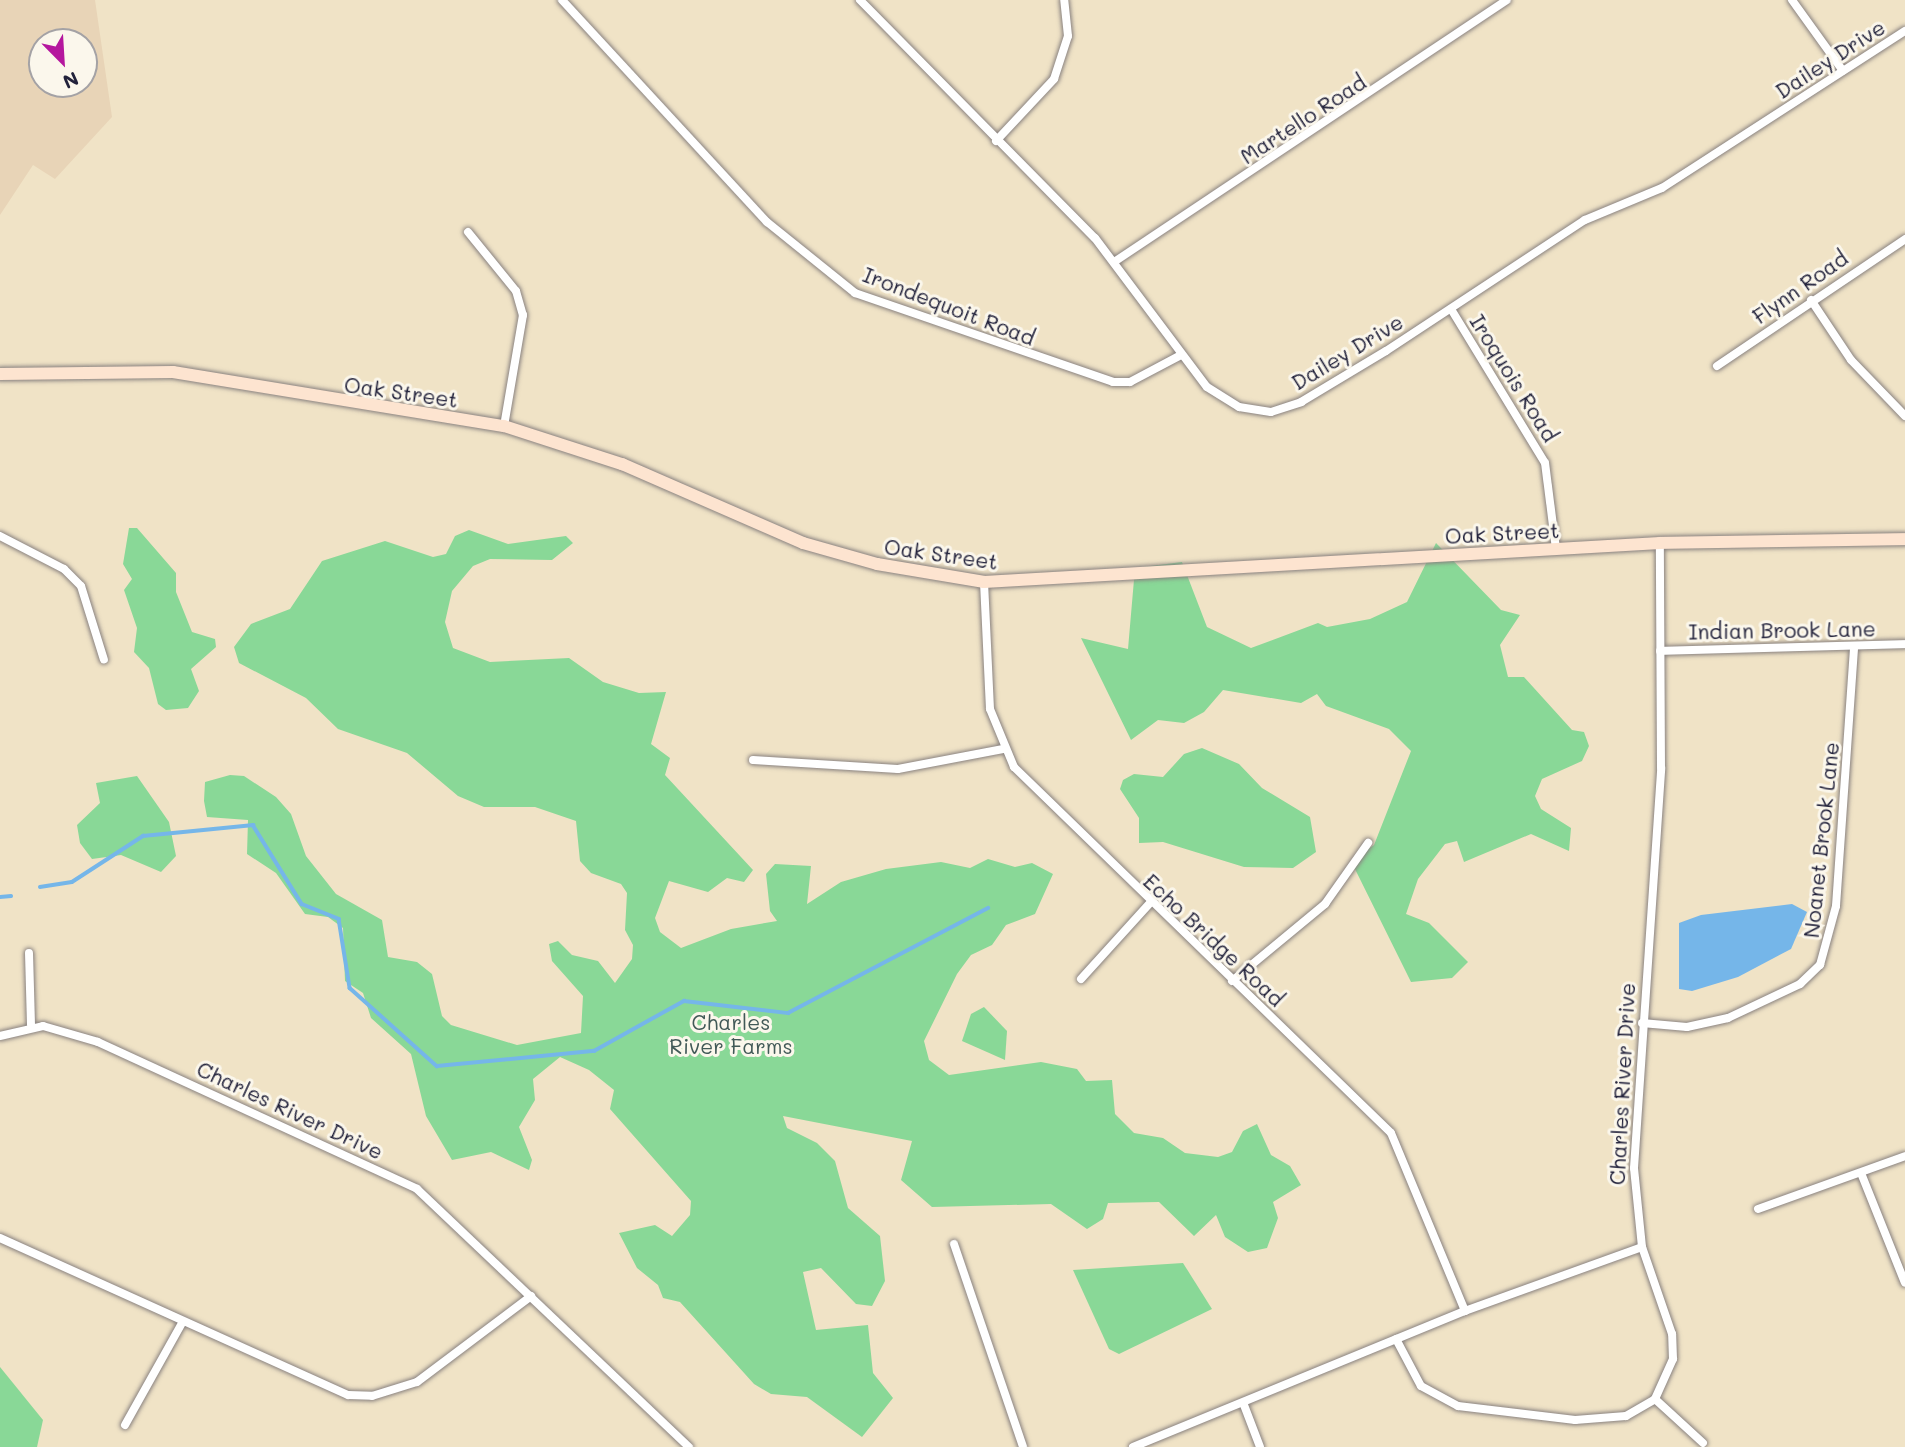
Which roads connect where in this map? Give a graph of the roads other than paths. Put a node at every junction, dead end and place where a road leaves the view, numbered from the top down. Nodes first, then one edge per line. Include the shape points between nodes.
1 (562, 0) edge
2 (860, 0) edge
3 (1064, 0) edge
4 (1507, 0) edge
5 (1792, 0) edge
6 (1905, 31) edge
7 (1843, 71) junction
8 (996, 141) junction
9 (468, 232) dead end
10 (1905, 239) edge
11 (1114, 262) junction
12 (1811, 300) junction
13 (1451, 309) junction
14 (1181, 355) junction
15 (1717, 366) dead end
16 (0, 374) edge
17 (1905, 416) edge
18 (504, 426) junction
19 (0, 536) edge
20 (1905, 539) edge
21 (1660, 543) junction
22 (1556, 549) junction
23 (984, 582) junction
24 (1905, 644) edge
25 (1854, 648) junction
26 (1660, 651) junction
27 (104, 660) dead end
28 (1003, 749) junction
29 (753, 760) dead end
30 (1368, 843) dead end
31 (1150, 903) junction
32 (29, 953) dead end
33 (1081, 979) dead end
34 (1231, 981) junction
35 (1642, 1023) junction
36 (31, 1026) junction
37 (0, 1036) edge
38 (1905, 1156) edge
39 (1861, 1173) junction
40 (1758, 1209) dead end
41 (0, 1238) edge
42 (954, 1244) dead end
43 (1642, 1247) junction
44 (1905, 1283) edge
45 (531, 1297) junction
46 (1465, 1311) junction
47 (182, 1323) junction
48 (1396, 1339) junction
49 (1655, 1399) junction
50 (1244, 1405) junction
51 (125, 1425) dead end
52 (1703, 1443) dead end
53 (690, 1447) edge
54 (1023, 1447) edge
55 (1133, 1447) edge
56 (1261, 1447) edge

1 - 14 street, Irondequoit Road via 767,222 855,293 1113,382 1130,382
2 - 8 street, Dailey Drive
3 - 8 street via 1068,36 1054,79
4 - 11 street, Martello Road
5 - 7 street
6 - 7 street, Dailey Drive
7 - 13 street, Dailey Drive via 1662,188 1585,220
8 - 11 street, Dailey Drive
9 - 18 street via 516,291 523,315
10 - 12 street, Flynn Road
11 - 14 street, Dailey Drive
12 - 15 street, Flynn Road
12 - 17 street via 1851,360
13 - 14 street, Dailey Drive via 1301,402 1271,412 1219,397
13 - 22 street, Iroquois Road via 1545,463
16 - 18 main road, Oak Street via 173,372
18 - 23 main road, Oak Street via 622,464 813,547
19 - 27 street via 64,569 81,586
20 - 21 main road, Oak Street
21 - 22 main road, Oak Street
21 - 26 street, Charles River Drive
22 - 23 main road, Oak Street
23 - 28 street, Echo Bridge Road via 986,678
24 - 25 street, Indian Brook Lane
25 - 26 street, Indian Brook Lane
25 - 35 street, Noanet Brook Lane via 1836,906 1820,965 1800,984 1728,1018 1687,1027
26 - 35 street, Charles River Drive via 1661,768
28 - 29 street via 898,769
28 - 31 street, Echo Bridge Road via 1028,784
30 - 34 street via 1325,904
31 - 33 street
31 - 34 street, Echo Bridge Road
32 - 36 street
34 - 46 street, Echo Bridge Road via 1391,1133
35 - 43 street, Charles River Drive via 1634,1168
36 - 37 street
36 - 45 street, Charles River Drive via 98,1042 398,1178 432,1200
38 - 39 street
39 - 40 street
39 - 44 street
41 - 47 street
42 - 54 street
43 - 46 street
43 - 49 street, Charles River Drive via 1673,1347 1669,1374
45 - 47 street via 417,1382 372,1396 348,1395
45 - 53 street, Charles River Drive
46 - 48 street
47 - 51 street
48 - 49 street via 1421,1386 1458,1406 1611,1421
48 - 50 street
49 - 52 street
50 - 55 street
50 - 56 street

